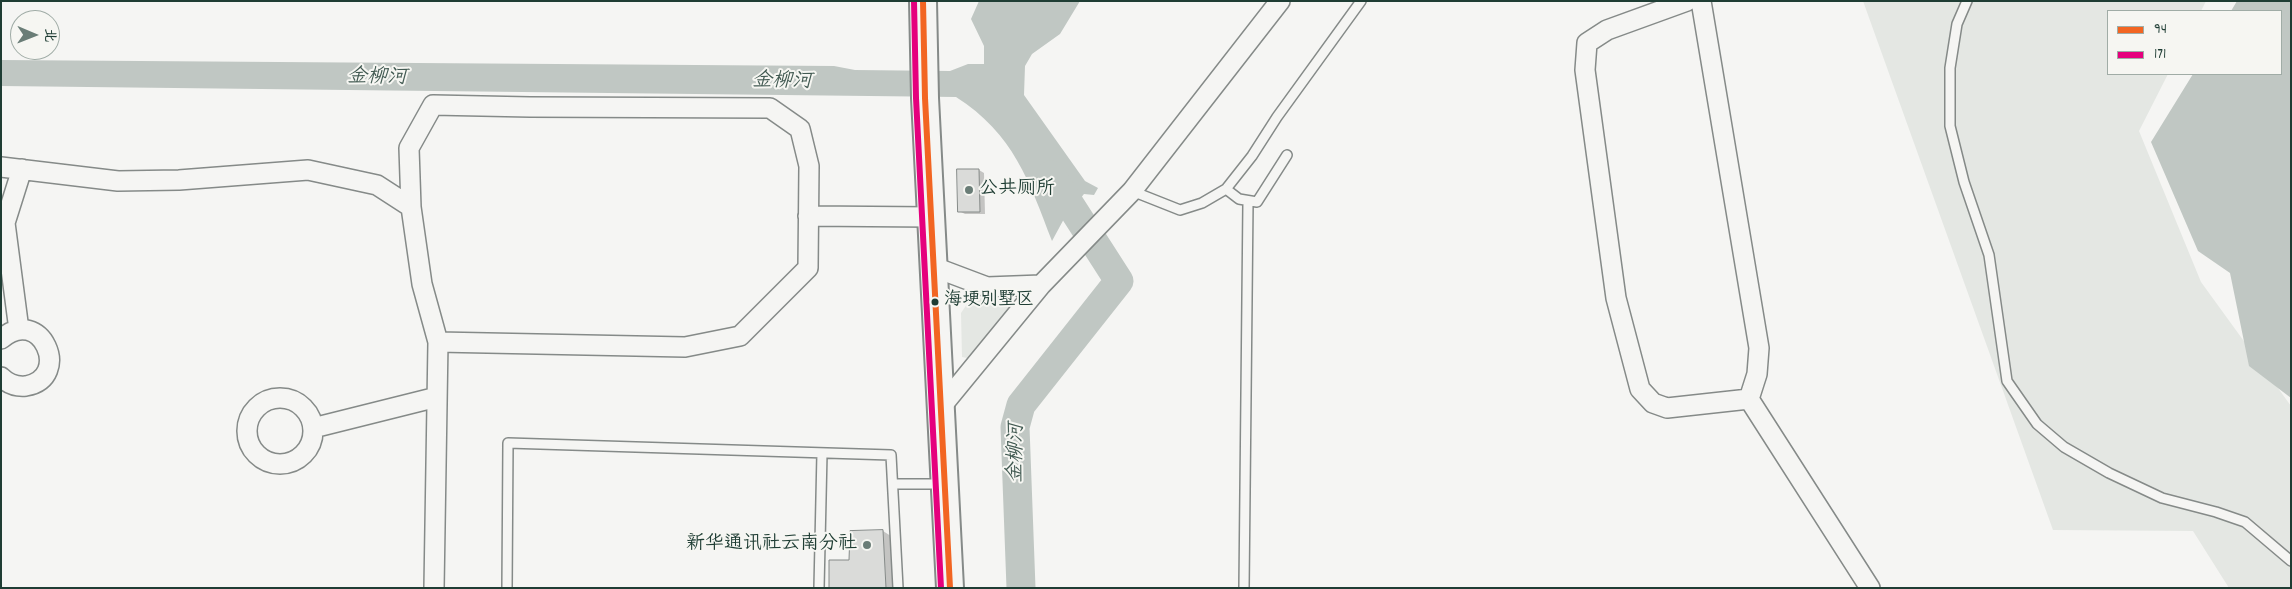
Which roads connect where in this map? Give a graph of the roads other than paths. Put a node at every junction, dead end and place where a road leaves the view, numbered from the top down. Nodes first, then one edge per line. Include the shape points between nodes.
1 (924, 1) edge
2 (1280, 1) edge
3 (1361, 1) edge
4 (1687, 1) edge
5 (1701, 1) edge
6 (1967, 1) edge
7 (1287, 155) dead end
8 (1, 167) edge
9 (22, 169) junction
10 (1226, 189) junction
11 (1132, 191) junction
12 (1248, 202) junction
13 (411, 207) junction
14 (808, 216) junction
15 (932, 217) junction
16 (934, 267) junction
17 (1041, 285) junction
18 (19, 330) junction
19 (1, 339) edge
20 (438, 342) junction
21 (1, 377) edge
22 (437, 397) junction
23 (1749, 399) junction
24 (941, 407) junction
25 (313, 428) dead end
26 (822, 453) junction
27 (894, 484) junction
28 (945, 484) junction
29 (2291, 561) edge
30 (434, 588) edge
31 (506, 588) edge
32 (819, 588) edge
33 (898, 588) edge
34 (950, 588) edge
35 (1244, 588) edge
36 (1870, 588) edge

1 - 15 street via 925,98
2 - 11 street
3 - 10 lane
4 - 23 street via 1607,30 1587,43 1585,70 1616,298 1640,389 1653,403 1667,408
5 - 23 street via 1759,348 1757,374
6 - 29 lane via 1957,24 1950,68 1950,126 1964,182 1989,255 2007,381 2037,424 2064,447 2162,498 2245,522
7 - 12 lane via 1257,202
8 - 9 street
9 - 13 street via 118,181 179,180 308,170 377,186
9 - 18 street via 5,223
10 - 11 lane via 1202,203 1180,210
10 - 12 lane
11 - 17 street
12 - 35 lane
13 - 14 street via 408,148 433,105 770,108 800,130 809,166
13 - 20 street via 422,284
14 - 15 street
14 - 20 street via 808,268 740,336 685,347
15 - 16 street
16 - 17 street via 987,287
16 - 24 street
17 - 24 street
18 - 19 street
18 - 21 street via 36,334 43,340 50,356 49,365 40,380 24,386 14,386
20 - 22 street
22 - 25 street
22 - 30 street
23 - 36 street
24 - 28 street
26 - 27 lane via 891,455
26 - 31 lane via 508,443
26 - 32 lane
27 - 28 lane
27 - 33 lane
28 - 34 street

